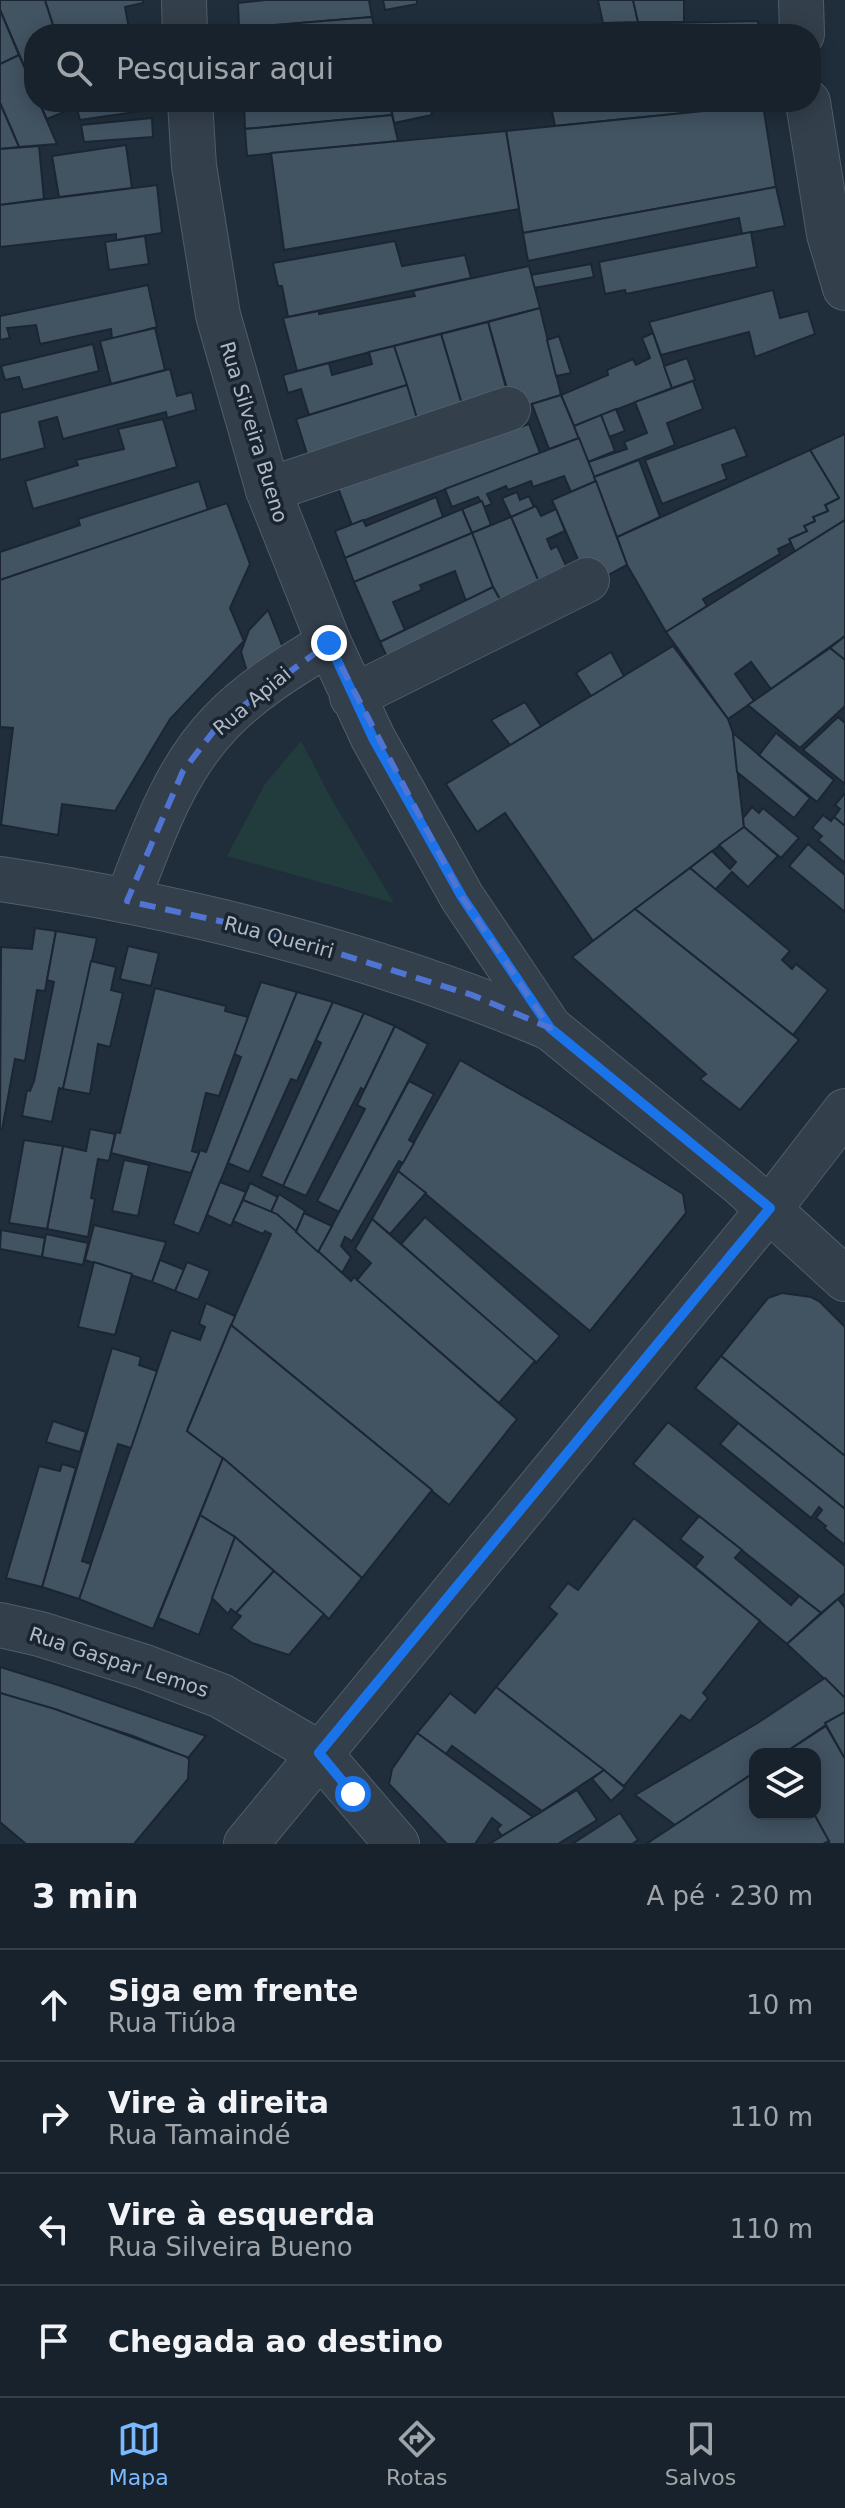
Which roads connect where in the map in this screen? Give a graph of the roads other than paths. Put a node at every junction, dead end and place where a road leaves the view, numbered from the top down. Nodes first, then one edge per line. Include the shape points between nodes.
1 (184, 0) edge
2 (801, 0) edge
3 (185, 24) edge
4 (802, 24) edge
5 (191, 112) edge
6 (810, 112) edge
7 (845, 288) edge
8 (508, 409) dead end
9 (268, 490) junction
10 (587, 580) dead end
11 (329, 643) junction
12 (352, 697) junction
13 (0, 879) edge
14 (127, 901) junction
15 (550, 1028) junction
16 (845, 1111) edge
17 (770, 1208) junction
18 (845, 1279) edge
19 (0, 1625) edge
20 (319, 1753) junction
21 (246, 1844) edge
22 (397, 1844) edge

1 - 3 street
2 - 4 street
5 - 9 street, Rua Silveira Bueno via 218,315
6 - 7 street via 829,234
8 - 9 street
9 - 11 street, Rua Silveira Bueno
10 - 12 street
11 - 12 street, Rua Silveira Bueno
11 - 14 street, Rua Apiai via 259,689 220,723 183,771
12 - 15 street, Rua Silveira Bueno via 462,897
13 - 14 street, Rua Queriri
14 - 15 street, Rua Queriri via 266,931 391,968
15 - 17 street, Rua Silveira Bueno
16 - 17 street
17 - 18 street, Rua Silveira Bueno
17 - 20 street
19 - 20 street, Rua Gaspar Lemos via 145,1667 221,1696
20 - 21 street
20 - 22 street, Rua Gaspar Lemos

